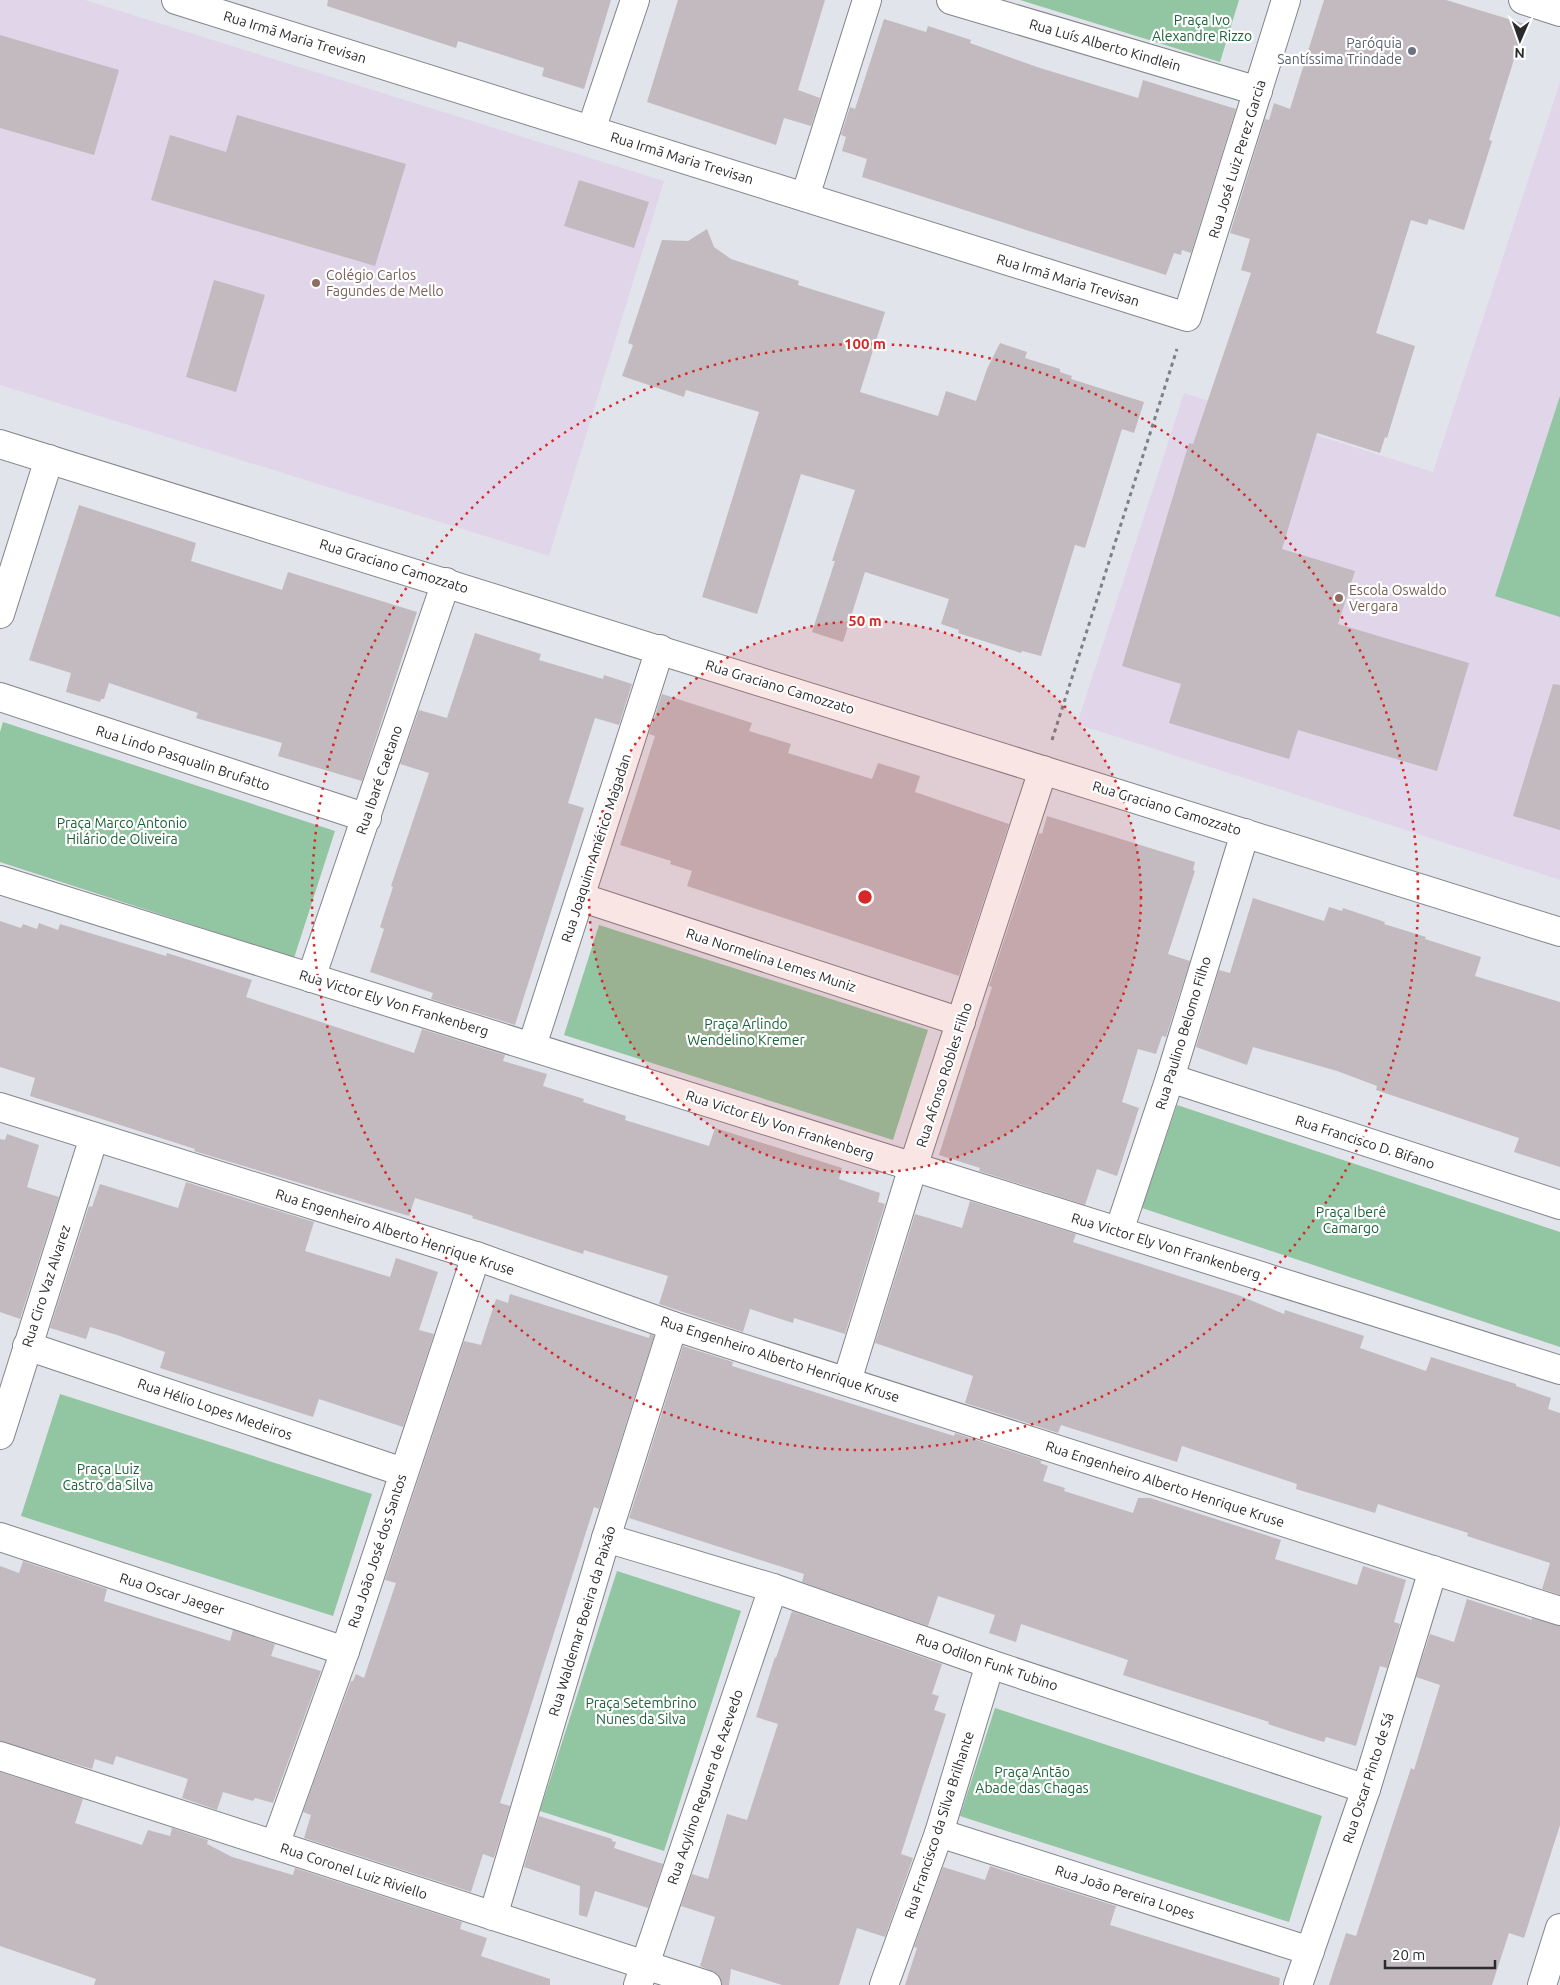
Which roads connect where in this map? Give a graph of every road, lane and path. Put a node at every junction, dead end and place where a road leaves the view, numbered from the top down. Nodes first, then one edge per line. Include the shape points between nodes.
1 (635, 0) edge
2 (867, 0) edge
3 (951, 0) edge
4 (1286, 0) edge
5 (1523, 0) edge
6 (185, 1) edge
7 (1560, 12) edge
8 (1258, 91) junction
9 (591, 130) junction
10 (805, 197) junction
11 (1187, 317) junction
12 (0, 444) edge
13 (50, 459) junction
14 (446, 582) junction
15 (0, 614) edge
16 (660, 649) junction
17 (0, 697) edge
18 (1043, 770) junction
19 (367, 818) junction
20 (1245, 833) junction
21 (0, 880) edge
22 (580, 897) junction
23 (1560, 932) edge
24 (311, 978) junction
25 (961, 1022) junction
26 (532, 1046) junction
27 (1170, 1078) junction
28 (0, 1106) edge
29 (94, 1137) junction
30 (913, 1167) junction
31 (1560, 1205) edge
32 (1119, 1232) junction
33 (476, 1256) junction
34 (674, 1326) junction
35 (27, 1346) junction
36 (1560, 1370) edge
37 (847, 1381) junction
38 (0, 1435) edge
39 (403, 1472) junction
40 (0, 1537) edge
41 (606, 1538) junction
42 (1433, 1570) junction
43 (773, 1588) junction
44 (1560, 1611) edge
45 (345, 1651) junction
46 (990, 1664) junction
47 (0, 1756) edge
48 (1366, 1789) junction
49 (939, 1833) junction
50 (275, 1845) junction
51 (493, 1916) junction
52 (1560, 1928) edge
53 (1310, 1951) junction
54 (641, 1975) edge
55 (707, 1985) edge
56 (884, 1985) edge
57 (1298, 1985) edge
58 (1542, 1985) edge

1 - 9 street
2 - 10 street
3 - 8 street, Rua Luís Alberto Kindlein
4 - 8 street, Rua José Luiz Perez Garcia
5 - 7 street
6 - 9 street, Rua Irmã Maria Trevisan
8 - 11 street, Rua José Luiz Perez Garcia
9 - 10 street, Rua Irmã Maria Trevisan
10 - 11 street, Rua Irmã Maria Trevisan
11 - 18 path
12 - 13 street, Rua Graciano Camozzato
13 - 14 street, Rua Graciano Camozzato
13 - 15 street
14 - 16 street, Rua Graciano Camozzato
14 - 19 street, Rua Ibaré Caetano
16 - 18 street, Rua Graciano Camozzato
16 - 22 street, Rua Joaquim Américo Magadan
17 - 19 street, Rua Lindo Pasqualin Brufatto
18 - 20 street, Rua Graciano Camozzato
18 - 25 street, Rua Afonso Robles Filho
19 - 24 street, Rua Ibaré Caetano
20 - 23 street, Rua Graciano Camozzato
20 - 27 street, Rua Paulino Belomo Filho
21 - 24 street, Rua Victor Ely Von Frankenberg
22 - 25 street, Rua Normelina Lemes Muniz
22 - 26 street, Rua Joaquim Américo Magadan
24 - 26 street, Rua Victor Ely Von Frankenberg
25 - 30 street, Rua Afonso Robles Filho
26 - 30 street, Rua Victor Ely Von Frankenberg
27 - 31 street, Rua Francisco D. Bifano
27 - 32 street, Rua Paulino Belomo Filho
28 - 29 street, Rua Engenheiro Alberto Henrique Kruse
29 - 33 street, Rua Engenheiro Alberto Henrique Kruse
29 - 35 street, Rua Ciro Vaz Alvarez
30 - 32 street, Rua Victor Ely Von Frankenberg
30 - 37 street, Rua Afonso Robles Filho
32 - 36 street, Rua Victor Ely Von Frankenberg
33 - 34 street, Rua Engenheiro Alberto Henrique Kruse
33 - 39 street, Rua João José dos Santos
34 - 37 street, Rua Engenheiro Alberto Henrique Kruse
34 - 41 street, Rua Waldemar Boeira da Paixão
35 - 38 street, Rua Ciro Vaz Alvarez
35 - 39 street, Rua Hélio Lopes Medeiros
37 - 42 street, Rua Engenheiro Alberto Henrique Kruse
39 - 45 street, Rua João José dos Santos
40 - 45 street, Rua Oscar Jaeger
41 - 43 street, Rua Odilon Funk Tubino
41 - 51 street, Rua Waldemar Boeira da Paixão
42 - 44 street, Rua Engenheiro Alberto Henrique Kruse
42 - 48 street, Rua Oscar Pinto de Sá
43 - 46 street, Rua Odilon Funk Tubino
43 - 54 street, Rua Acylino Reguera de Azevedo
45 - 50 street, Rua João José dos Santos
46 - 48 street, Rua Odilon Funk Tubino
46 - 49 street, Rua Francisco da Silva Brilhante
47 - 50 street, Rua Coronel Luiz Riviello
48 - 53 street, Rua Oscar Pinto de Sá
49 - 53 street, Rua João Pereira Lopes
49 - 56 street, Rua Francisco da Silva Brilhante
50 - 51 street, Rua Coronel Luiz Riviello
51 - 54 street, Rua Coronel Luiz Riviello
52 - 58 street
53 - 57 street, Rua Oscar Pinto de Sá
54 - 55 street, Rua Coronel Luiz Riviello

